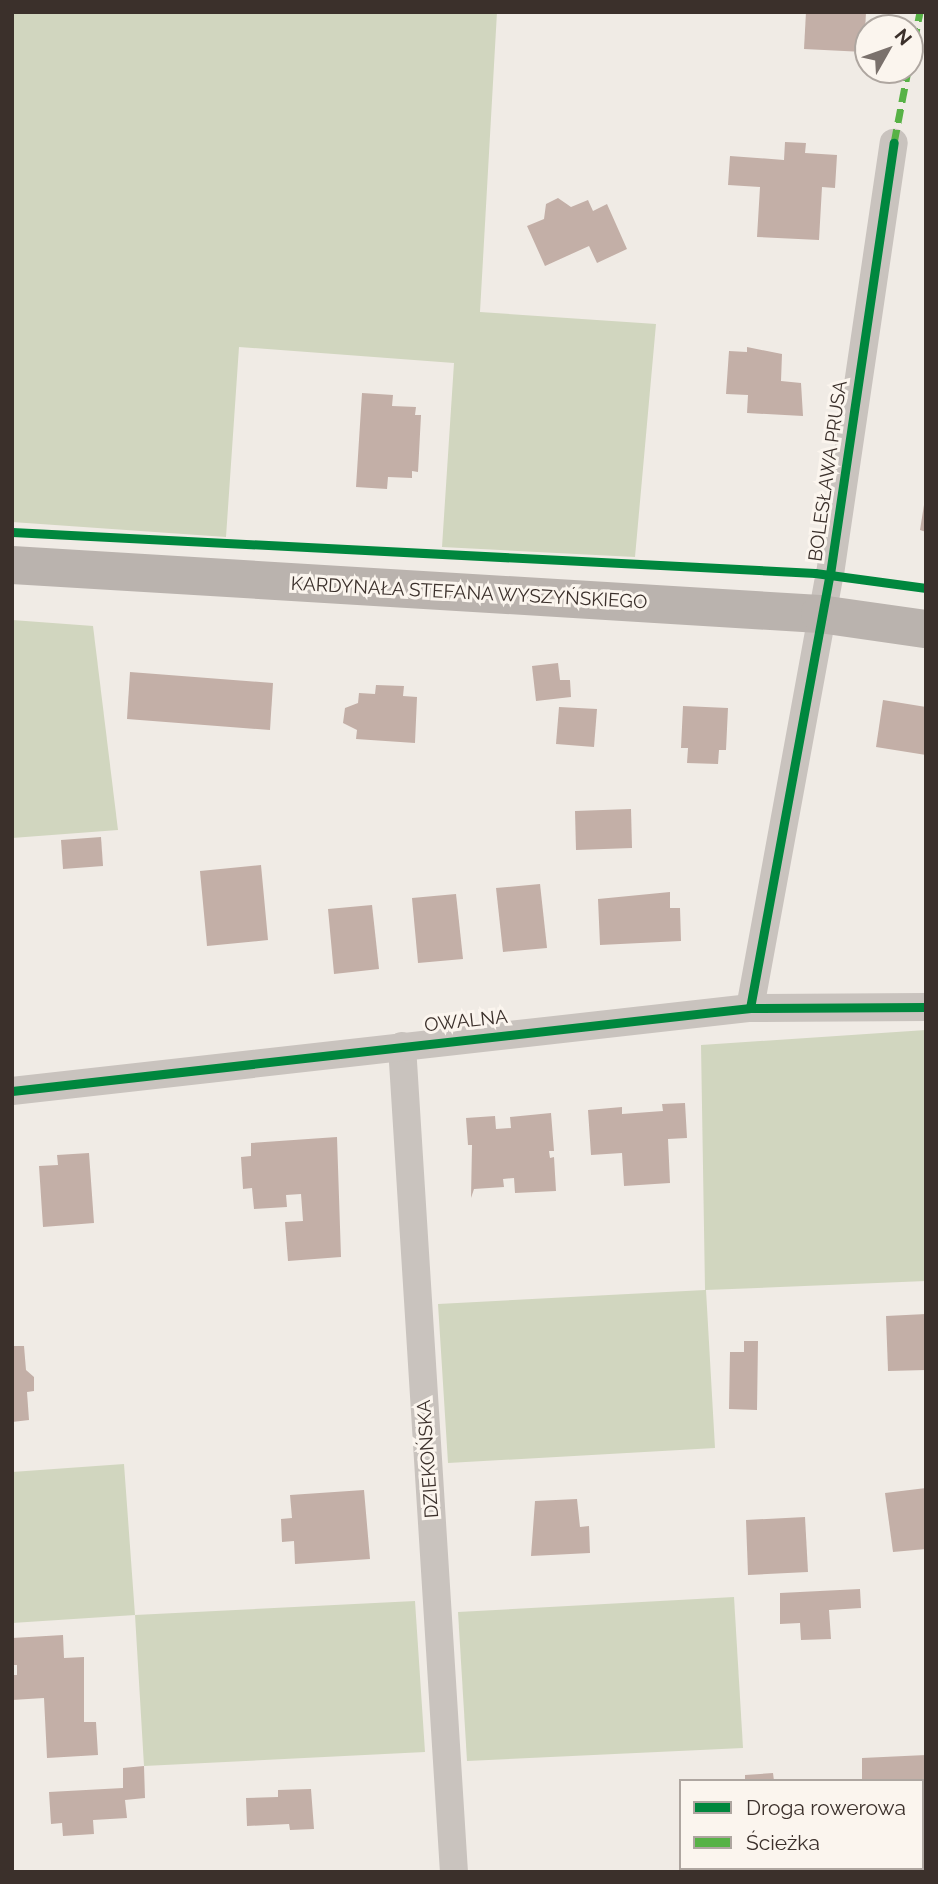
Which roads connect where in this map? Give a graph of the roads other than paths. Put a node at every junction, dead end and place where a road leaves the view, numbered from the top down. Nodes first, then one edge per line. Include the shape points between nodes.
1 (894, 143) dead end
2 (12, 565) edge
3 (820, 614) junction
4 (926, 629) edge
5 (926, 1007) edge
6 (750, 1008) junction
7 (402, 1046) junction
8 (12, 1091) edge
9 (454, 1872) edge

1 - 3 street, BOLESŁAWA PRUSA via 830,574
2 - 3 main road, KARDYNAŁA STEFANA WYSZYŃSKIEGO
3 - 4 main road, KARDYNAŁA STEFANA WYSZYŃSKIEGO
3 - 6 street, BOLESŁAWA PRUSA
5 - 6 street, OWALNA
6 - 7 street, OWALNA
7 - 8 street, OWALNA
7 - 9 street, DZIEKOŃSKA

